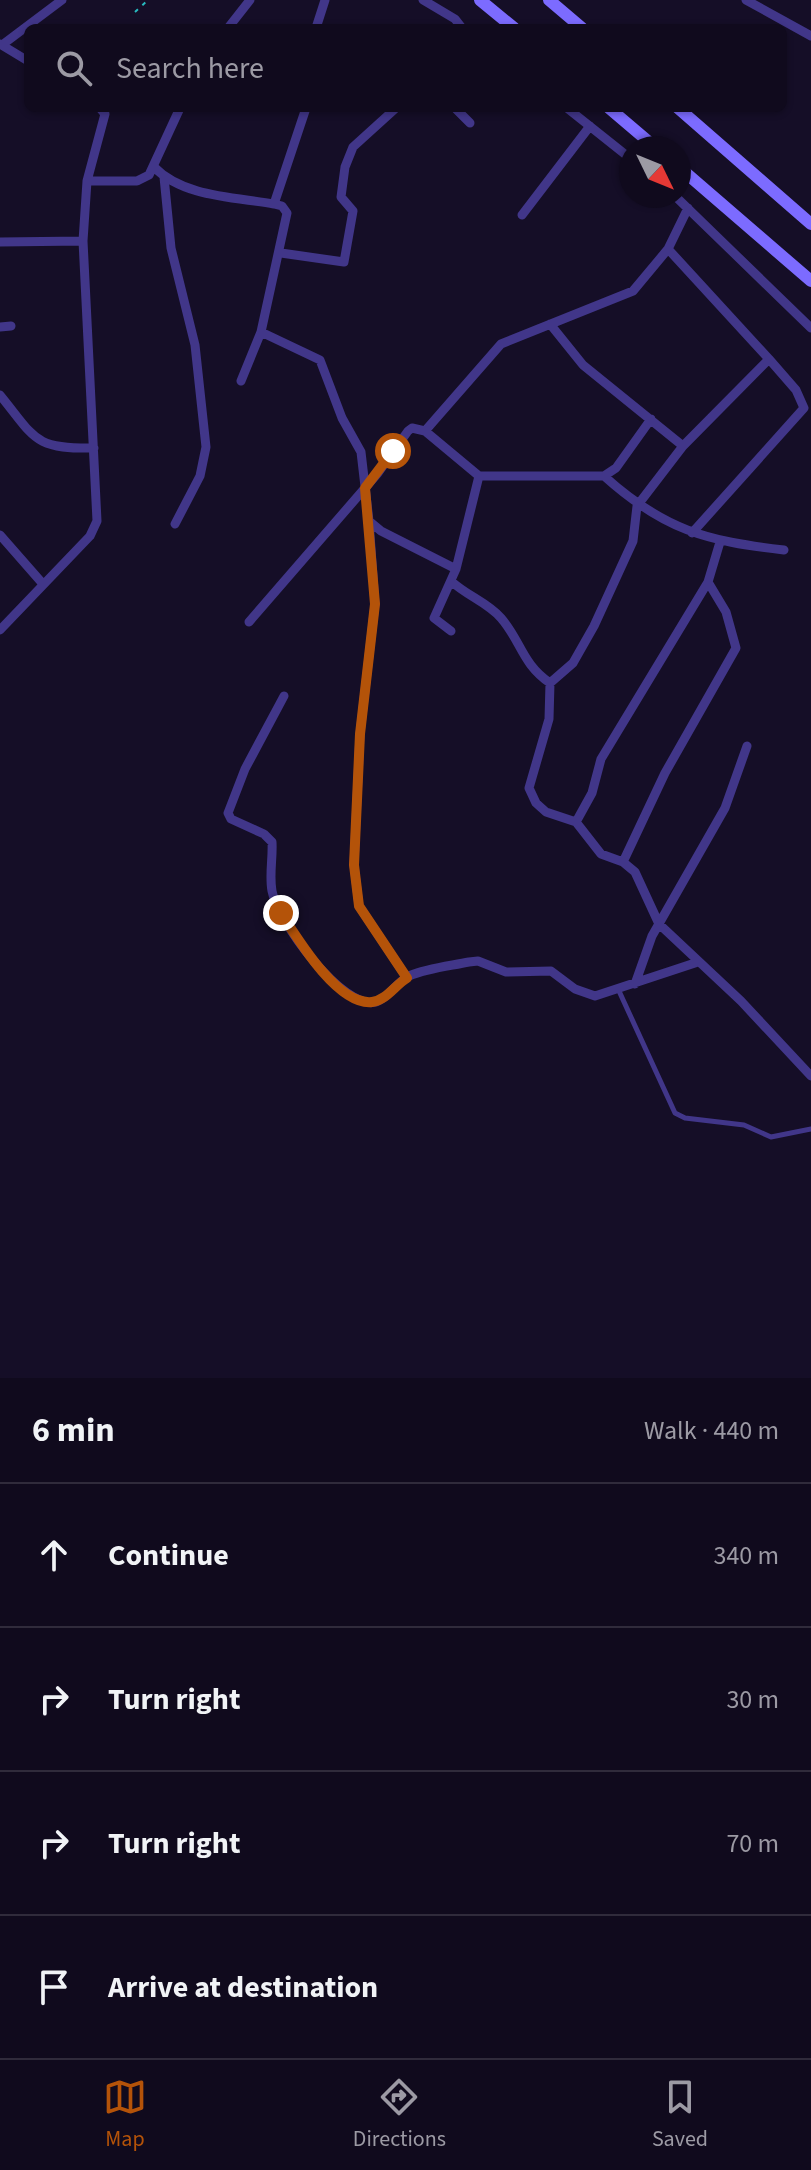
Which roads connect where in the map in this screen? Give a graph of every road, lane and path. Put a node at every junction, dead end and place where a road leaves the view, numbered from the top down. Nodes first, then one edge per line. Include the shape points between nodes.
1 (62, 0) edge
2 (148, 0) edge
3 (250, 0) edge
4 (325, 0) edge
5 (423, 0) edge
6 (480, 0) edge
7 (549, 0) edge
8 (746, 0) edge
9 (438, 4) edge
10 (135, 12) dead end
11 (29, 24) edge
12 (231, 24) edge
13 (317, 24) edge
14 (460, 24) edge
15 (509, 24) edge
16 (577, 24) edge
17 (24, 27) edge
18 (811, 36) edge
19 (1, 44) edge
20 (24, 58) edge
21 (103, 112) edge
22 (178, 112) edge
23 (305, 112) edge
24 (392, 112) edge
25 (459, 112) edge
26 (572, 112) edge
27 (614, 112) edge
28 (683, 112) edge
29 (470, 123) dead end
30 (590, 126) junction
31 (642, 136) edge
32 (619, 149) edge
33 (154, 167) junction
34 (164, 177) junction
35 (691, 177) edge
36 (87, 181) junction
37 (274, 204) junction
38 (688, 208) joint
39 (522, 215) dead end
40 (811, 224) edge
41 (83, 241) junction
42 (0, 242) edge
43 (668, 249) junction
44 (281, 253) junction
45 (811, 281) edge
46 (550, 324) junction
47 (11, 326) dead end
48 (0, 327) edge
49 (811, 328) edge
50 (261, 332) junction
51 (769, 359) junction
52 (241, 381) dead end
53 (0, 395) edge
54 (651, 419) junction
55 (425, 431) junction
56 (683, 446) junction
57 (94, 448) junction
58 (479, 476) junction
59 (604, 476) junction
60 (365, 488) junction
61 (637, 506) junction
62 (369, 521) junction
63 (175, 524) dead end
64 (692, 533) junction
65 (0, 535) edge
66 (720, 542) junction
67 (784, 550) dead end
68 (456, 569) junction
69 (451, 581) junction
70 (708, 582) junction
71 (43, 584) junction
72 (249, 622) dead end
73 (0, 630) edge
74 (451, 631) dead end
75 (550, 683) junction
76 (284, 696) dead end
77 (747, 746) dead end
78 (576, 822) junction
79 (623, 862) junction
80 (659, 924) junction
81 (698, 962) junction
82 (407, 978) junction
83 (634, 985) junction
84 (619, 991) junction
85 (811, 1076) edge
86 (811, 1129) edge

1 - 11 street
2 - 10 path
3 - 12 street
4 - 13 street
5 - 9 street
6 - 15 main road
7 - 16 main road
8 - 18 street
9 - 14 street
17 - 19 street
19 - 20 street
21 - 36 street
22 - 33 street
23 - 37 street
24 - 44 street via 349,155 341,197 353,211 344,262
25 - 29 street
26 - 30 street
27 - 31 main road
28 - 40 main road
30 - 32 street
30 - 39 street
33 - 34 street
33 - 36 street via 137,181
34 - 37 street via 187,188
34 - 63 street via 171,248 195,345 206,447 200,476
35 - 45 main road
36 - 41 street
37 - 44 street via 287,213
38 - 43 street
38 - 49 street
41 - 42 street
41 - 57 street
43 - 46 street via 633,291
43 - 51 street
44 - 50 street
46 - 54 street via 574,357
46 - 55 street via 501,344
47 - 48 street
50 - 52 street
50 - 60 street via 325,367 342,418 361,452
51 - 56 street
51 - 64 street via 804,408
53 - 57 street via 39,441 56,448
54 - 56 street
54 - 59 street via 616,468
55 - 58 street
55 - 60 street via 408,431
56 - 61 street
57 - 71 street via 95,527
58 - 59 street
58 - 68 street
59 - 61 street
60 - 62 street
60 - 72 street
61 - 64 street
61 - 75 street via 633,541 594,626 573,663
62 - 68 street
62 - 82 street via 375,604 360,734 354,865 359,906
64 - 66 street
65 - 71 street
66 - 67 street
66 - 70 street
68 - 69 street
69 - 74 street via 434,618
69 - 75 street via 489,605 505,622 523,658
70 - 78 street via 601,759 592,793
70 - 79 street via 726,612 736,648 665,773
71 - 73 street
75 - 78 street via 549,719 529,788 546,812
76 - 82 street via 228,813 272,842 275,902 318,968 362,1002 387,996
77 - 80 street via 725,808
78 - 79 street via 601,854
79 - 80 street via 635,872
80 - 81 street
80 - 83 street
81 - 83 street
81 - 85 street
82 - 84 street via 478,961 496,970 551,971 595,996
83 - 84 street
84 - 86 lane via 675,1113 744,1125 771,1137

